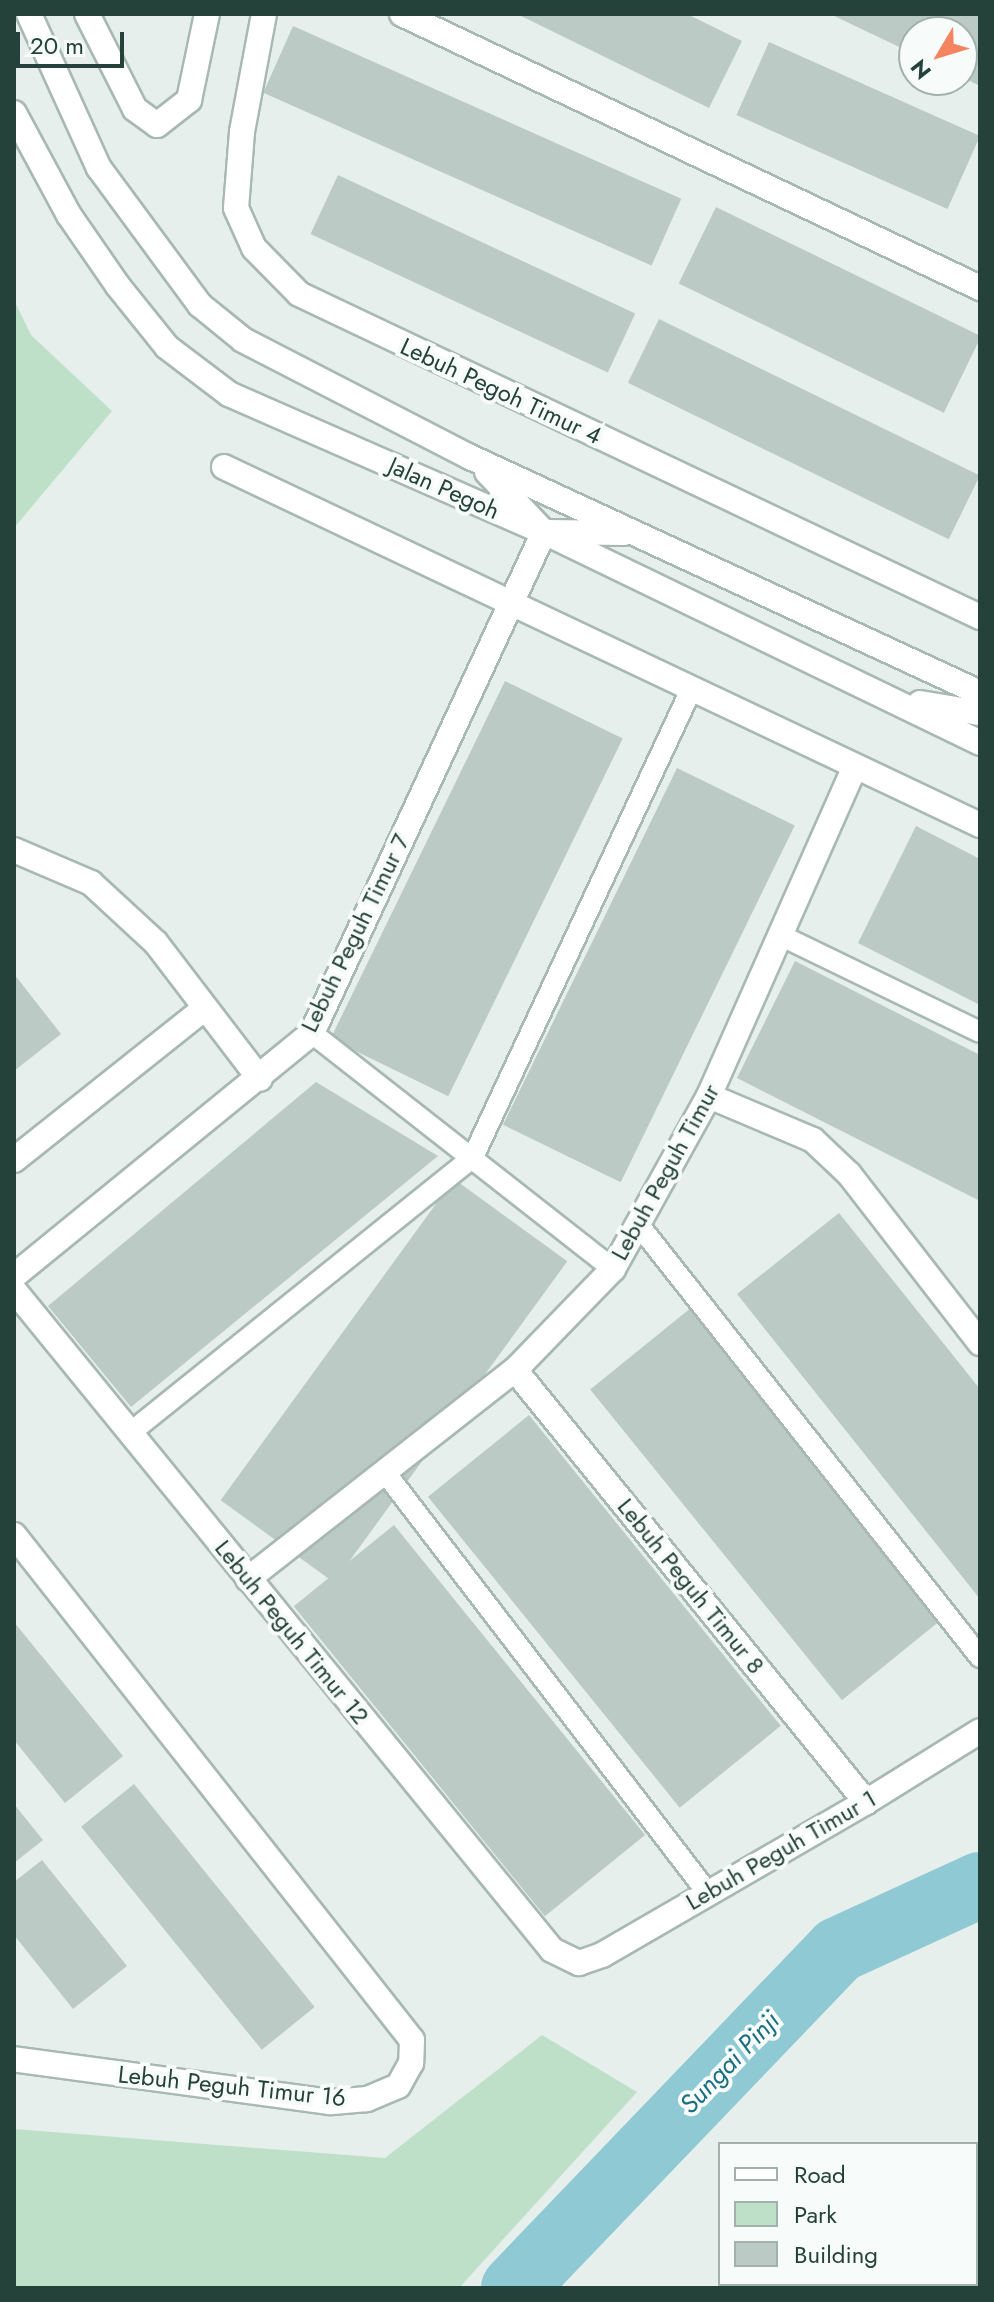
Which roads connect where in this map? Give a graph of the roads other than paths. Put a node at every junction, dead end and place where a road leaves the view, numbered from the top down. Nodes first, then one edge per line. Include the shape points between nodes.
1 (29, 14) edge
2 (87, 14) edge
3 (207, 14) edge
4 (264, 14) edge
5 (402, 14) edge
6 (14, 113) edge
7 (980, 288) edge
8 (470, 457) junction
9 (224, 467) dead end
10 (544, 532) junction
11 (631, 532) junction
12 (508, 602) junction
13 (980, 617) edge
14 (691, 690) junction
15 (980, 693) edge
16 (900, 705) junction
17 (980, 713) edge
18 (980, 743) edge
19 (854, 769) junction
20 (980, 825) edge
21 (14, 850) edge
22 (780, 935) junction
23 (204, 1009) junction
24 (980, 1032) edge
25 (312, 1033) junction
26 (260, 1079) junction
27 (709, 1096) junction
28 (473, 1157) junction
29 (14, 1160) edge
30 (638, 1224) junction
31 (613, 1269) junction
32 (14, 1276) edge
33 (14, 1290) edge
34 (979, 1340) edge
35 (515, 1370) junction
36 (130, 1433) junction
37 (384, 1471) junction
38 (14, 1535) edge
39 (248, 1579) junction
40 (980, 1657) edge
41 (980, 1731) edge
42 (866, 1802) junction
43 (707, 1892) junction
44 (579, 1963) joint
45 (14, 2059) edge

1 - 8 street via 99,168 200,305 243,340 297,372
2 - 3 street via 135,109 157,125 189,100
4 - 13 street, Lebuh Pegoh Timur 4 via 242,132 236,208 254,248 299,294
5 - 7 street
6 - 10 street, Jalan Pegoh via 69,215 167,347 229,394
8 - 10 street
8 - 11 street
9 - 12 street
10 - 11 street
10 - 12 street, Lebuh Peguh Timur 7
10 - 16 street, Jalan Pegoh
11 - 15 street
12 - 14 street
12 - 25 street, Lebuh Peguh Timur 7
14 - 19 street
14 - 28 lane
16 - 17 street
16 - 18 street, Jalan Pegoh
19 - 20 street
19 - 22 street, Lebuh Peguh Timur
21 - 23 street via 91,883 156,943
22 - 24 lane
22 - 27 street, Lebuh Peguh Timur
23 - 26 street
23 - 29 street
25 - 26 street, Lebuh Peguh Timur 7
25 - 28 lane
26 - 32 street, Lebuh Peguh Timur 7
27 - 30 street, Lebuh Peguh Timur
27 - 34 street via 813,1140 849,1174
28 - 31 lane
28 - 36 lane
30 - 31 street, Lebuh Peguh Timur
30 - 40 lane
31 - 35 street, Lebuh Peguh Timur
33 - 36 street, Lebuh Peguh Timur 12
35 - 37 street, Lebuh Peguh Timur
35 - 42 street, Lebuh Peguh Timur 8
36 - 39 street, Lebuh Peguh Timur 12
37 - 39 street, Lebuh Peguh Timur
37 - 43 lane
38 - 45 street, Lebuh Peguh Timur 16 via 412,2040 411,2063 398,2086 367,2099 330,2102
39 - 44 street, Lebuh Peguh Timur 12 via 552,1950
41 - 42 street, Lebuh Peguh Timur 1
42 - 43 street, Lebuh Peguh Timur 1
43 - 44 street, Lebuh Peguh Timur 1 via 602,1955

